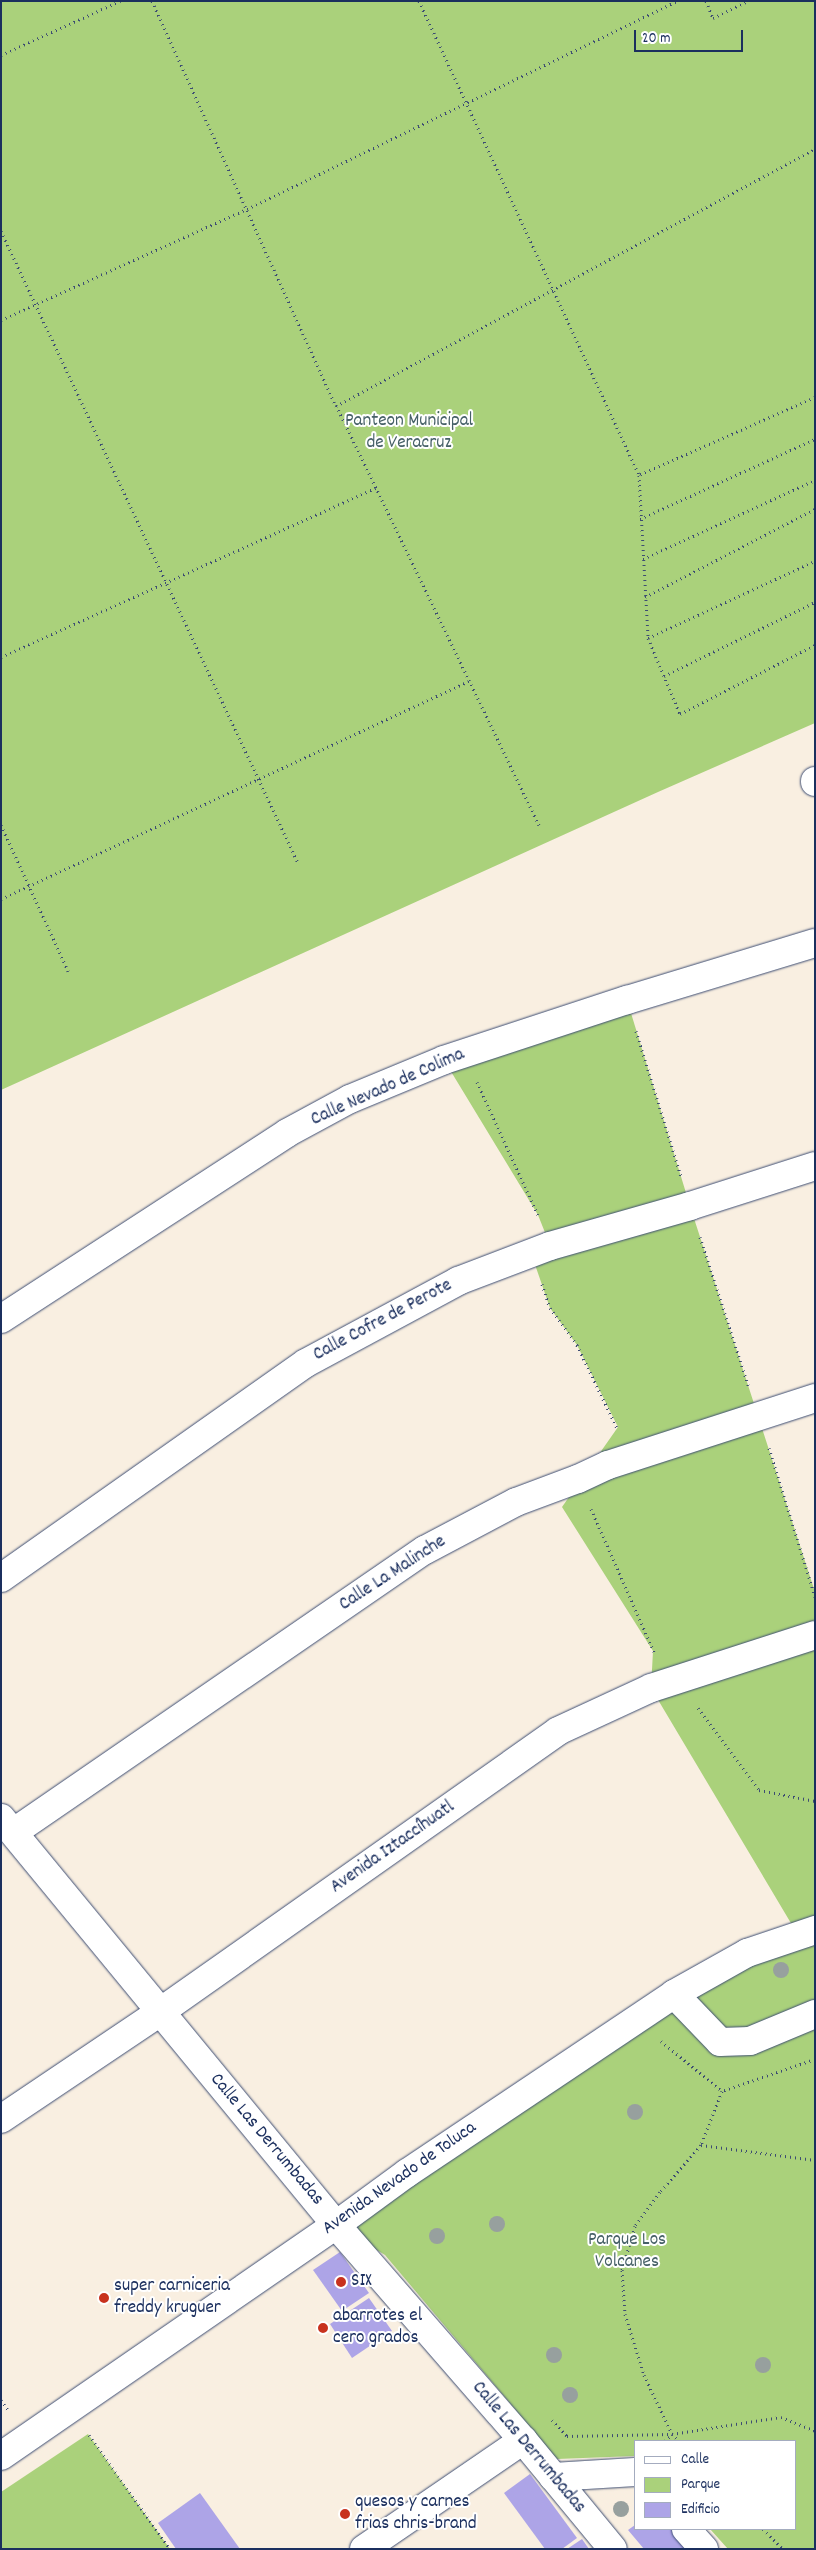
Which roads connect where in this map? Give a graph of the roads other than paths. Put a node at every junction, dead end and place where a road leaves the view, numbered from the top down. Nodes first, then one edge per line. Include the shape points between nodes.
1 (815, 943) edge
2 (815, 1166) edge
3 (1, 1319) edge
4 (815, 1398) edge
5 (1, 1578) edge
6 (815, 1635) edge
7 (7, 1825) edge
8 (815, 1930) edge
9 (674, 1994) junction
10 (160, 2012) junction
11 (815, 2014) edge
12 (1, 2119) edge
13 (336, 2224) junction
14 (523, 2440) junction
15 (1, 2456) edge
16 (634, 2472) edge
17 (553, 2477) junction
18 (687, 2530) edge
19 (364, 2549) edge
20 (613, 2549) edge
21 (704, 2549) edge

1 - 3 street, Calle Nevado de Colima via 464,1053 350,1100 287,1133
2 - 5 street, Calle Cofre de Perote via 531,1253 458,1281 306,1363
4 - 7 street, Calle La Malinche via 608,1465 516,1502 425,1550
6 - 10 street, Avenida Iztaccíhuatl via 650,1688 558,1731
7 - 10 street, Calle Las Derrumbadas
8 - 9 street, Avenida Nevado de Toluca via 747,1953
9 - 11 street via 720,2042 750,2041
9 - 13 street, Avenida Nevado de Toluca
10 - 12 street, Avenida Iztaccíhuatl
10 - 13 street, Calle Las Derrumbadas
13 - 14 street, Calle Las Derrumbadas
13 - 15 street, Avenida Nevado de Toluca
14 - 17 street, Calle Las Derrumbadas
14 - 19 street
16 - 17 street
17 - 20 street, Calle Las Derrumbadas
18 - 21 street

